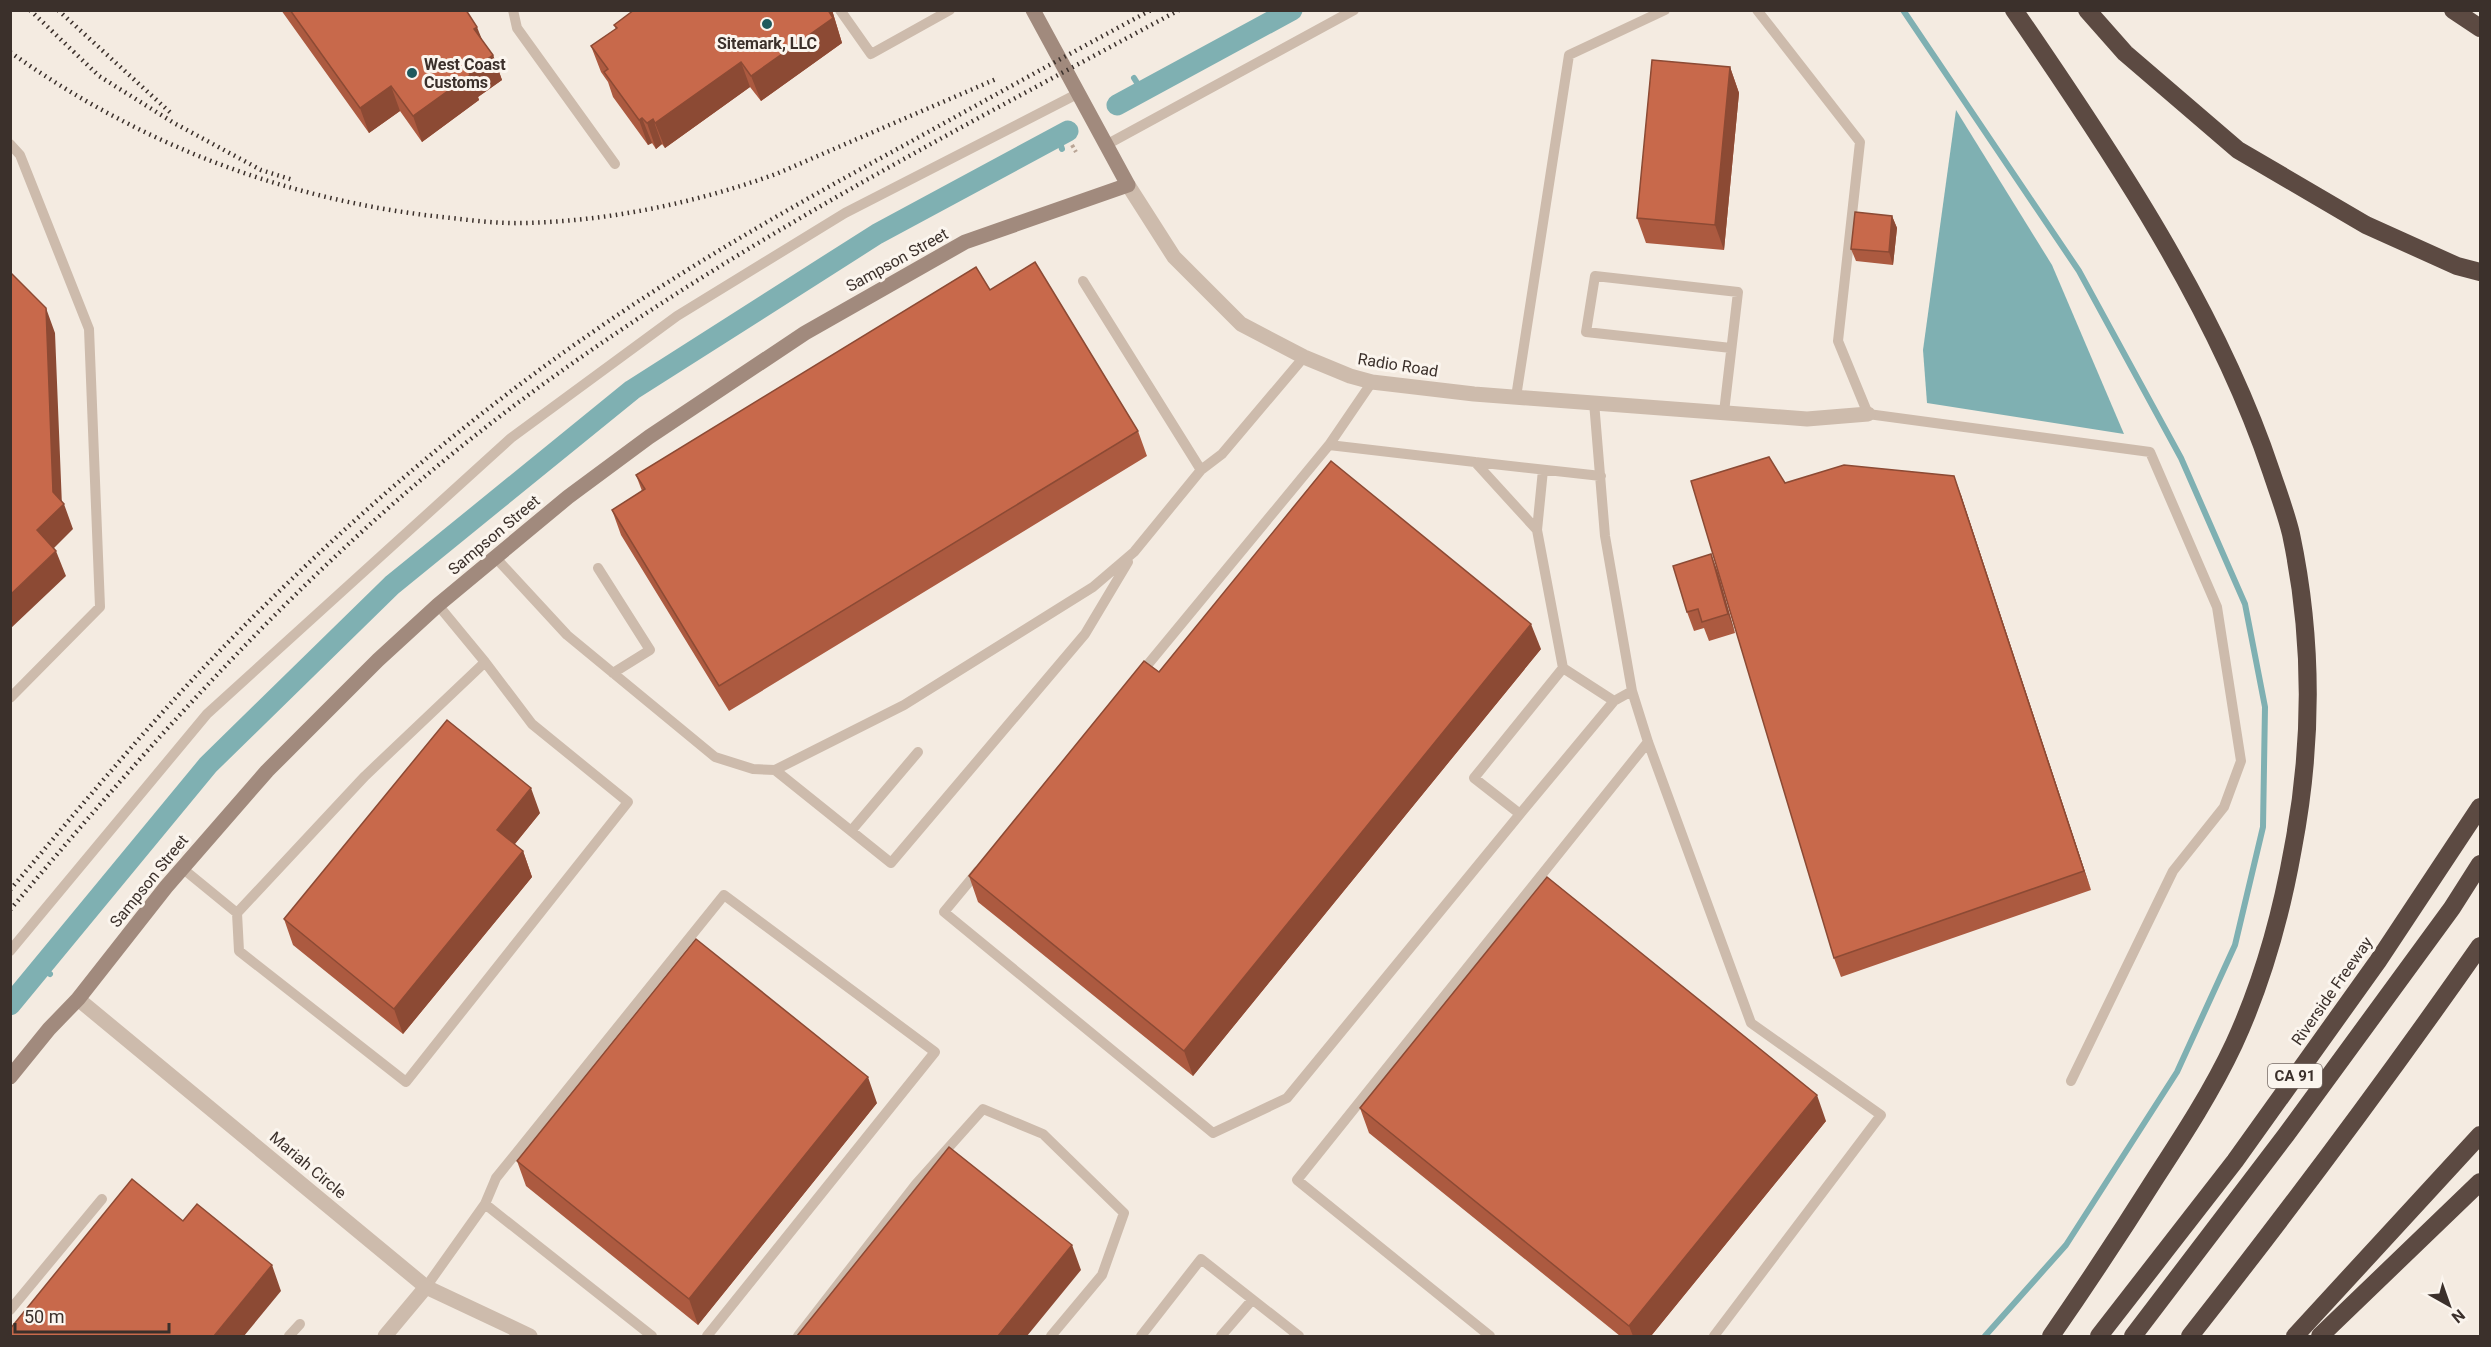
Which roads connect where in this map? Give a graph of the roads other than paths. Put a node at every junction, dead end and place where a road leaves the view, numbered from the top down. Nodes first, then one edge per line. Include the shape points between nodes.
1 (513, 10) edge
2 (840, 10) edge
3 (950, 10) edge
4 (1033, 10) edge
5 (1354, 10) edge
6 (1665, 10) edge
7 (1757, 10) edge
8 (2014, 10) edge
9 (2087, 10) edge
10 (2453, 10) edge
11 (2481, 28) edge
12 (1081, 97) junction
13 (1103, 139) junction
14 (10, 144) edge
15 (615, 164) dead end
16 (1128, 185) junction
17 (2481, 272) edge
18 (1083, 281) dead end
19 (1731, 348) junction
20 (1304, 357) junction
21 (1371, 382) junction
22 (1516, 397) junction
23 (1594, 402) junction
24 (1724, 412) junction
25 (1868, 414) junction
26 (1329, 445) junction
27 (1475, 462) junction
28 (1201, 470) junction
29 (1543, 470) junction
30 (1601, 476) junction
31 (1537, 530) junction
32 (1134, 552) junction
33 (495, 557) junction
34 (598, 568) dead end
35 (438, 605) junction
36 (485, 662) junction
37 (1563, 668) junction
38 (613, 673) junction
39 (1134, 682) edge
40 (1632, 691) junction
41 (10, 698) edge
42 (1614, 701) junction
43 (1648, 742) junction
44 (918, 752) dead end
45 (775, 770) junction
46 (2481, 807) edge
47 (1520, 814) junction
48 (851, 831) junction
49 (2481, 864) edge
50 (982, 866) edge
51 (183, 868) junction
52 (237, 913) junction
53 (2481, 946) edge
54 (10, 951) edge
55 (78, 999) junction
56 (10, 1077) edge
57 (2071, 1081) dead end
58 (2481, 1135) edge
59 (2481, 1182) edge
60 (102, 1199) dead end
61 (485, 1204) junction
62 (426, 1287) junction
63 (1252, 1299) junction
64 (10, 1310) edge
65 (300, 1324) dead end
66 (289, 1336) edge
67 (386, 1336) edge
68 (530, 1336) edge
69 (652, 1336) edge
70 (707, 1336) edge
71 (798, 1336) edge
72 (1051, 1336) edge
73 (1141, 1336) edge
74 (1221, 1336) edge
75 (1299, 1336) edge
76 (1490, 1336) edge
77 (1714, 1336) edge
78 (2051, 1336) edge
79 (2099, 1336) edge
80 (2133, 1336) edge
81 (2190, 1336) edge
82 (2295, 1336) edge
83 (2320, 1336) edge

1 - 15 lane via 517,28
2 - 3 lane via 871,54
4 - 12 street, Radio Road
5 - 13 lane
6 - 22 lane via 1569,55
7 - 25 lane via 1860,142 1838,341
8 - 78 highway via 2075,99 2158,234 2214,334 2254,419 2290,530 2304,607 2309,688 2307,757 2297,827 2284,899 2263,973 2233,1046 2195,1117
9 - 17 highway via 2125,53 2238,150 2366,225 2457,266
10 - 11 highway
12 - 13 street, Radio Road
12 - 54 lane via 845,213 676,316 511,438 207,714
13 - 16 street, Radio Road
14 - 41 lane via 20,155 88,329 100,607
16 - 20 street, Radio Road via 1174,257 1241,324
16 - 33 street, Sampson Street via 965,242 805,333 649,437
18 - 28 lane
19 - 19 lane via 1738,292 1595,276 1586,332
19 - 24 lane
20 - 21 street, Radio Road
20 - 28 lane via 1222,454
21 - 22 street, Radio Road
21 - 26 lane
22 - 23 street, Radio Road
23 - 24 street, Radio Road
23 - 30 lane
24 - 25 street, Radio Road via 1807,418
25 - 57 lane via 2150,452 2217,607 2241,760 2224,807 2173,871
26 - 27 lane
26 - 39 lane
27 - 29 lane
27 - 31 lane
28 - 32 lane
29 - 30 lane
29 - 31 lane
30 - 40 lane via 1605,536
31 - 37 lane
32 - 45 lane via 1093,587 904,705
32 - 48 lane via 1085,634 891,863
33 - 35 street, Sampson Street
33 - 38 lane via 567,635
34 - 38 lane via 650,650
35 - 36 lane
35 - 51 street, Sampson Street via 267,771
36 - 52 lane via 365,776
36 - 52 lane via 532,724 628,802 406,1082 238,951
37 - 42 lane
37 - 47 lane via 1474,778
38 - 45 lane via 715,757 753,769
40 - 42 lane
40 - 43 lane
42 - 47 lane
43 - 76 lane via 1297,1180
43 - 77 lane via 1751,1023 1881,1115
44 - 48 lane
45 - 48 lane
46 - 79 highway, Riverside Freeway / CA 91 via 2235,1161
47 - 50 lane via 1287,1098 1213,1134 944,912
49 - 80 highway via 2286,1135
51 - 52 lane
51 - 55 street, Sampson Street
53 - 81 highway via 2384,1083
55 - 56 street, Sampson Street
55 - 62 street, Mariah Circle
58 - 82 highway
59 - 83 highway
60 - 64 lane
61 - 62 lane
61 - 69 lane
61 - 70 lane via 496,1178 724,895 935,1052
62 - 67 street
62 - 68 street, Mariah Circle
63 - 73 lane via 1201,1259
63 - 74 lane
63 - 75 lane
65 - 66 lane
71 - 72 lane via 916,1184 983,1109 1042,1134 1124,1213 1102,1275

